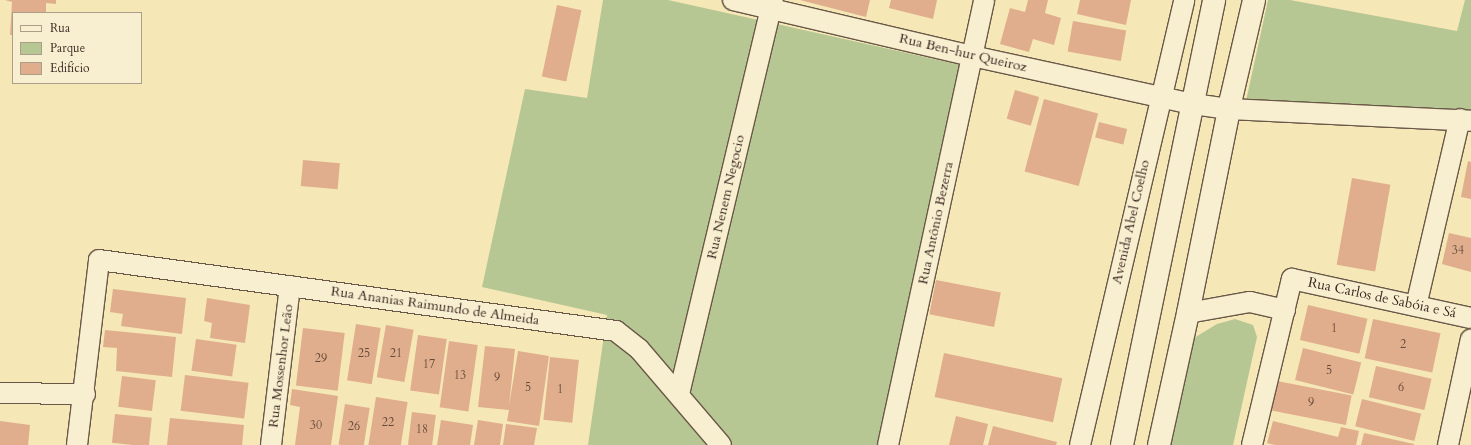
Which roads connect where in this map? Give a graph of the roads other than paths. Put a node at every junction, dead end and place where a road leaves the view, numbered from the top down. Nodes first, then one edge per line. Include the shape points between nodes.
1 (733, 0) edge
2 (984, 0) edge
3 (1184, 0) edge
4 (1214, 0) edge
5 (1254, 0) edge
6 (772, 4) edge
7 (972, 56) junction
8 (1160, 97) junction
9 (1193, 104) junction
10 (1229, 109) junction
11 (1466, 120) edge
12 (290, 286) junction
13 (1416, 306) junction
14 (1285, 310) junction
15 (1188, 313) junction
16 (1471, 318) edge
17 (1471, 339) edge
18 (0, 393) edge
19 (85, 394) junction
20 (679, 394) junction
21 (1122, 444) edge
22 (78, 445) edge
23 (272, 445) edge
24 (721, 445) edge
25 (888, 445) edge
26 (1080, 445) edge
27 (1159, 445) edge
28 (1252, 445) edge
29 (1448, 445) edge

1 - 6 street, Rua Ben-hur Queiroz
2 - 7 street, Rua Antônio Bezerra
3 - 8 street, Avenida Abel Coelho
4 - 9 street
5 - 10 street
6 - 7 street, Rua Ben-hur Queiroz
6 - 20 street, Rua Nenem Negocio
7 - 8 street, Rua Ben-hur Queiroz
7 - 25 street, Rua Antônio Bezerra
8 - 9 street, Rua Ben-hur Queiroz
8 - 26 street, Avenida Abel Coelho
9 - 10 street, Rua Ben-hur Queiroz
9 - 21 street
10 - 11 street, Rua Ben-hur Queiroz
10 - 15 street
11 - 13 street
12 - 19 street, Rua Ananias Raimundo de Almeida via 99,260
12 - 20 street, Rua Ananias Raimundo de Almeida via 616,331 639,349
12 - 23 street, Rua Mossenhor Leão
13 - 14 street, Rua Carlos de Sabóia e Sá via 1292,279
13 - 16 street, Rua Carlos de Sabóia e Sá
14 - 15 street via 1250,302
14 - 28 street
15 - 27 street
17 - 29 street
18 - 19 street
19 - 22 street
20 - 24 street, Rua Ananias Raimundo de Almeida

